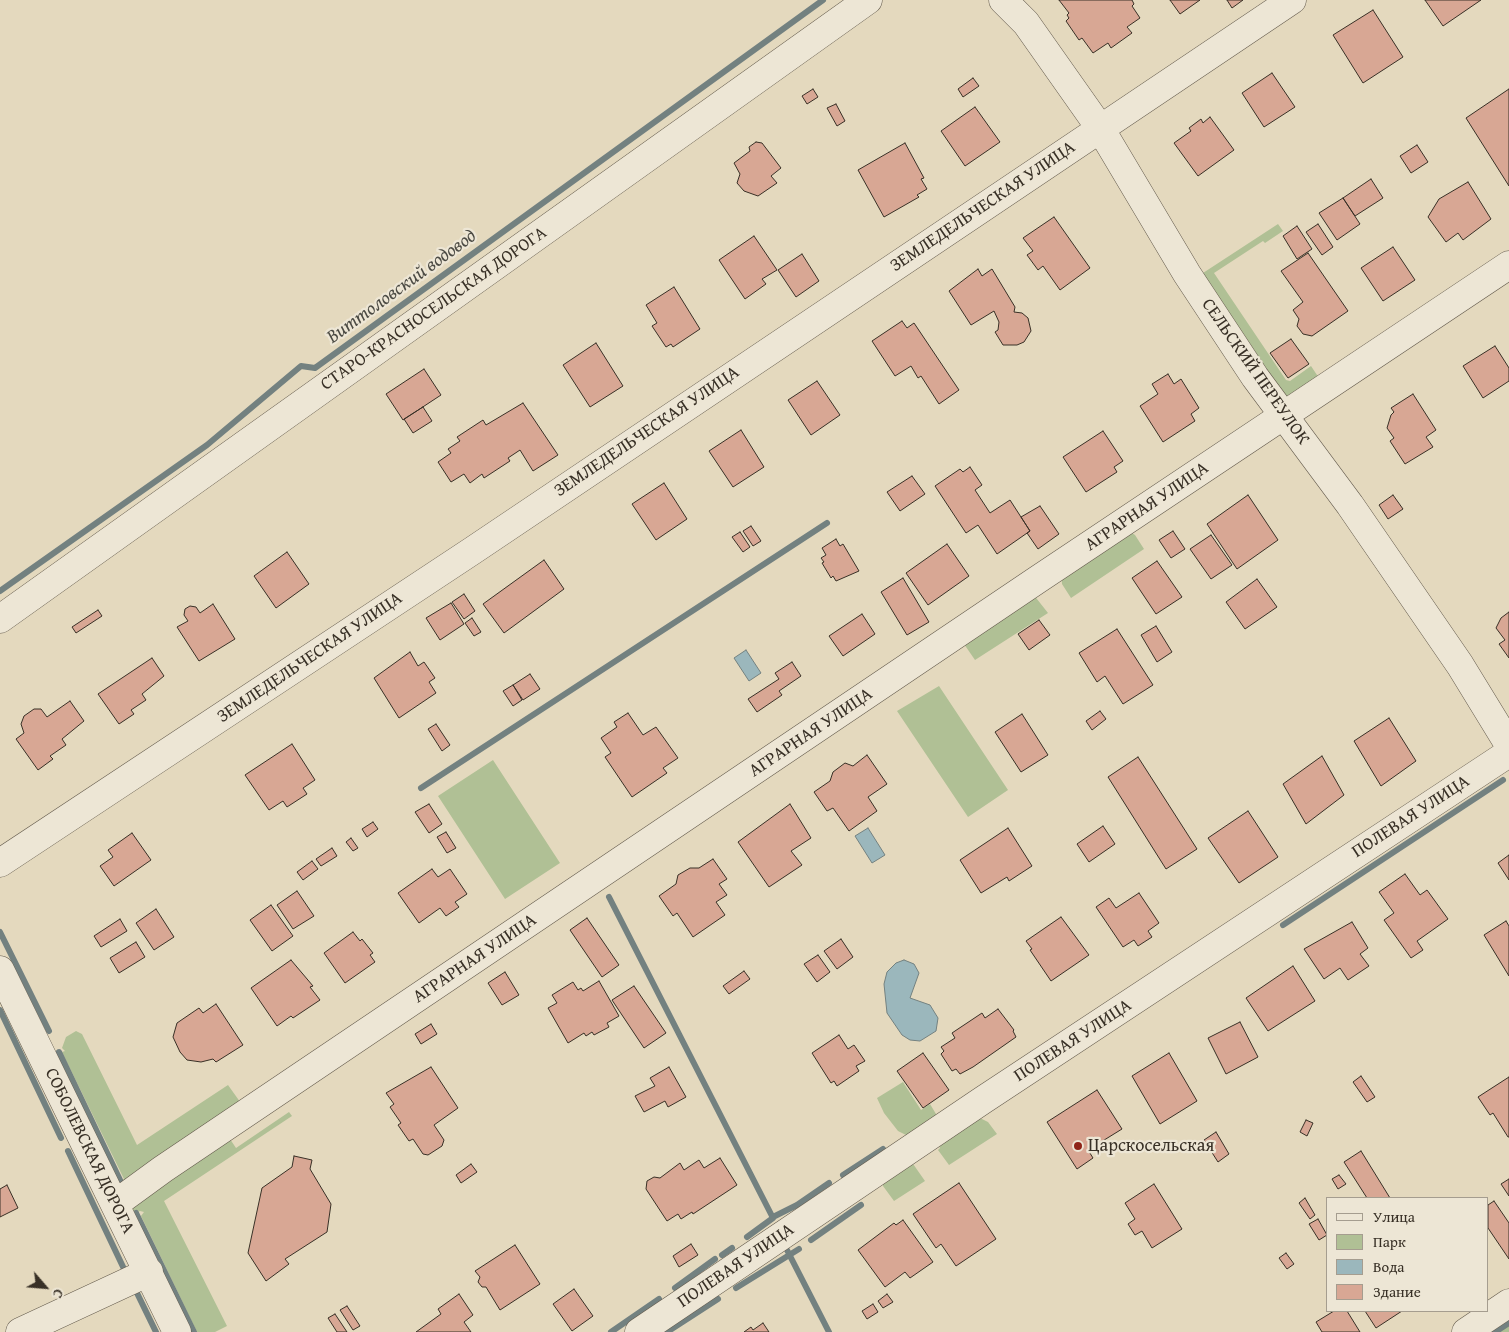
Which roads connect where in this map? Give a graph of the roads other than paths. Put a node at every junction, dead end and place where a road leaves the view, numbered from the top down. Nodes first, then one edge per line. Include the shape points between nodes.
1 (868, 0) edge
2 (1003, 0) edge
3 (1292, 0) edge
4 (1100, 128) junction
5 (1509, 265) edge
6 (1282, 416) junction
7 (0, 619) edge
8 (1509, 745) edge
9 (1509, 753) edge
10 (0, 863) edge
11 (0, 971) edge
12 (115, 1204) junction
13 (149, 1272) junction
14 (1509, 1303) edge
15 (20, 1332) edge
16 (177, 1332) edge
17 (639, 1332) edge
18 (1466, 1332) edge

1 - 7 street, СТАРО-КРАСНОСЕЛЬСКАЯ ДОРОГА
2 - 4 street, СЕЛЬСКИЙ ПЕРЕУЛОК via 1026,22
3 - 4 street, ЗЕМЛЕДЕЛЬЧЕСКАЯ УЛИЦА
4 - 6 street, СЕЛЬСКИЙ ПЕРЕУЛОК via 1187,274
4 - 10 street, ЗЕМЛЕДЕЛЬЧЕСКАЯ УЛИЦА via 464,556
5 - 6 street, АГРАРНАЯ УЛИЦА
6 - 8 street, СЕЛЬСКИЙ ПЕРЕУЛОК via 1356,513 1460,664
6 - 12 street, АГРАРНАЯ УЛИЦА
9 - 17 street, ПОЛЕВАЯ УЛИЦА via 983,1100
11 - 12 street, СОБОЛЕВСКАЯ ДОРОГА
12 - 13 street, СОБОЛЕВСКАЯ ДОРОГА
13 - 15 street
13 - 16 street, СОБОЛЕВСКАЯ ДОРОГА
14 - 18 street

